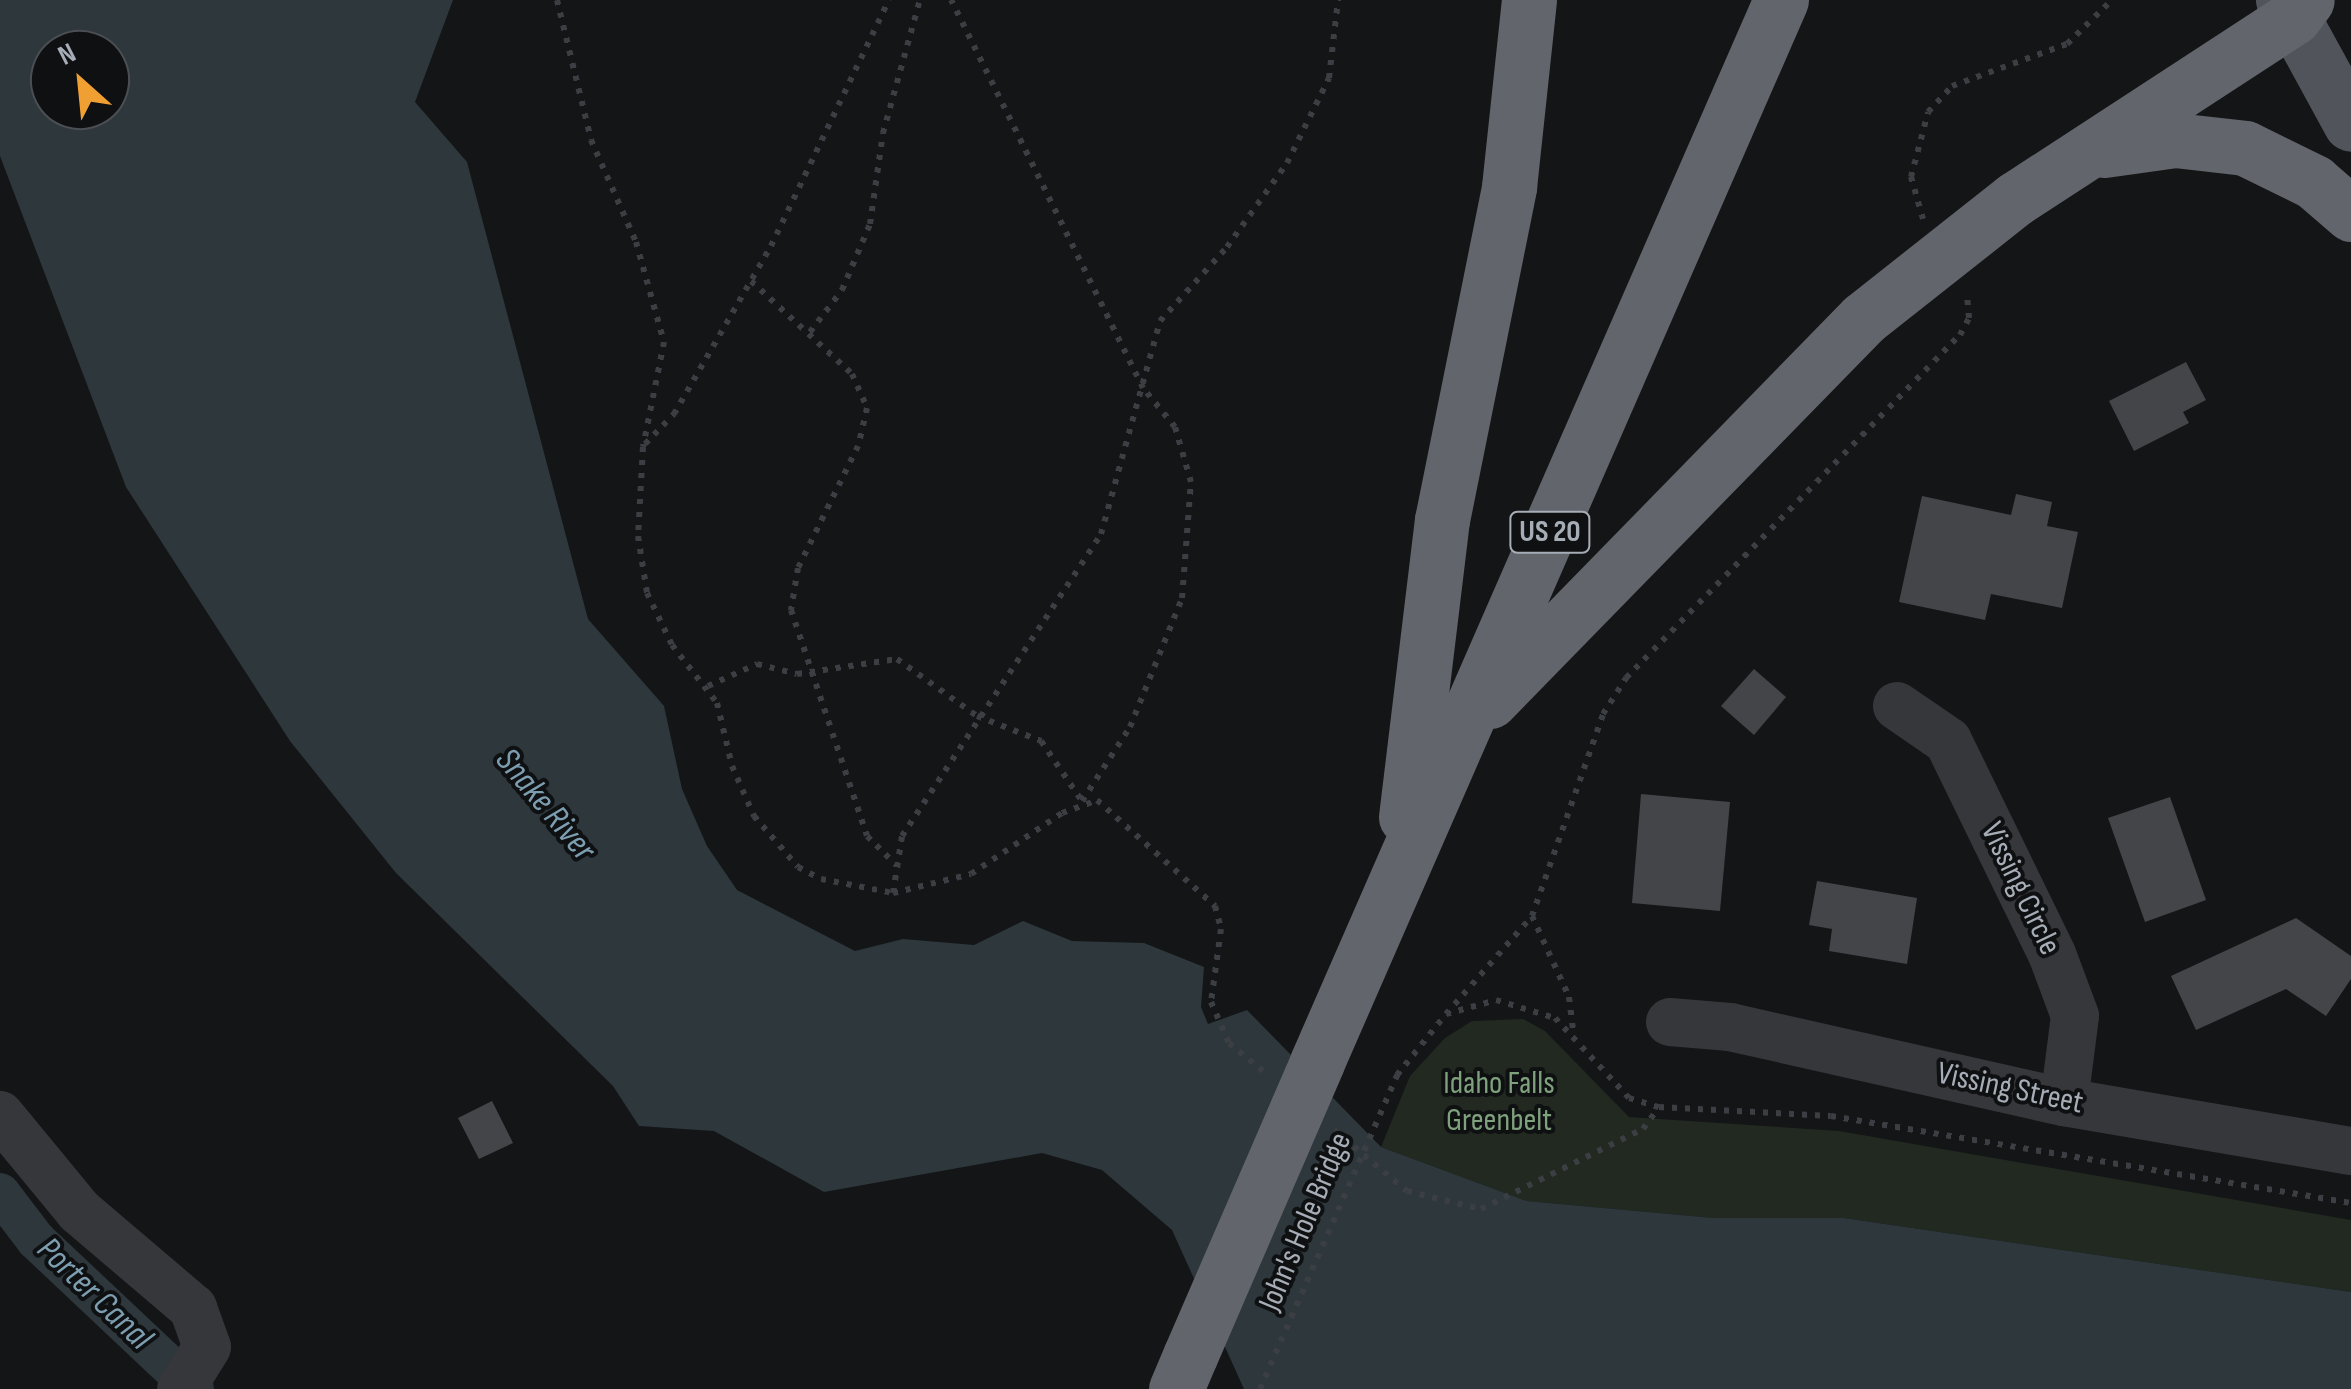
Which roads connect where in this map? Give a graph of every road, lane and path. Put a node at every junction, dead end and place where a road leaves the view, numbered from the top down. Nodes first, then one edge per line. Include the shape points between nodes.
1 (557, 0) edge
2 (888, 0) edge
3 (920, 0) edge
4 (951, 0) edge
5 (1338, 0) edge
6 (1530, 0) edge
7 (1781, 0) edge
8 (2112, 0) edge
9 (2295, 6) edge
10 (2351, 124) edge
11 (2086, 153) junction
12 (2351, 214) edge
13 (1934, 236) dead end
14 (751, 281) junction
15 (1962, 282) dead end
16 (810, 332) junction
17 (1144, 388) junction
18 (644, 446) junction
19 (811, 670) junction
20 (708, 686) junction
21 (1898, 706) dead end
22 (977, 716) junction
23 (1464, 726) junction
24 (1082, 801) junction
25 (897, 866) junction
26 (1399, 879) junction
27 (892, 893) junction
28 (1532, 916) junction
29 (1446, 1014) junction
30 (1670, 1022) dead end
31 (1573, 1033) junction
32 (1295, 1071) junction
33 (2064, 1102) junction
34 (1660, 1107) junction
35 (0, 1115) edge
36 (1318, 1117) dead end
37 (2351, 1151) edge
38 (2351, 1203) edge
39 (1183, 1372) edge
40 (191, 1376) edge
41 (1260, 1389) edge

1 - 18 path via 591,140 636,242 664,342
2 - 14 path
3 - 16 path via 883,133 870,224 842,290
4 - 17 path
5 - 17 path via 1330,78 1287,163 1227,247 1160,321
6 - 26 highway via 1509,187 1442,520
7 - 23 highway, US 20
8 - 13 path via 2067,44 1952,86 1928,112 1911,177 1916,209
9 - 10 main road
9 - 11 highway
11 - 12 highway via 2176,140 2244,148 2314,182
11 - 23 highway via 1863,319
14 - 16 path
14 - 18 path via 674,414
15 - 28 path via 1969,318 1960,335 1626,678 1603,714
16 - 19 path via 852,374 867,408 858,446 798,568 791,610
17 - 22 path via 1101,534
17 - 24 path via 1175,427 1191,482 1182,598 1130,727
18 - 20 path via 638,536 647,593 672,645
19 - 20 path via 757,664
19 - 22 path via 896,660
19 - 25 path via 867,836
20 - 27 path via 743,793 781,851 821,879
21 - 33 street, Vissing Circle via 1948,741 2052,954 2076,1016
22 - 24 path via 1041,742
22 - 25 path via 902,836
23 - 26 highway, US 20
24 - 27 path via 971,874
24 - 32 path via 1097,800 1111,810 1202,888 1221,929 1210,1002 1221,1032
25 - 27 path
26 - 32 highway, US 20
28 - 29 path, John's Hole Bridge
28 - 31 path via 1569,997
29 - 31 path via 1496,1000 1523,1004
29 - 41 path, John's Hole Bridge, bridge via 1397,1075
30 - 33 street, Vissing Street via 1776,1036
31 - 34 path via 1629,1098
32 - 39 highway, US 20, bridge
33 - 37 street, Vissing Street
34 - 36 path via 1643,1129 1481,1208 1407,1191
34 - 38 path via 1832,1116
35 - 40 street via 78,1211 193,1308 206,1333

